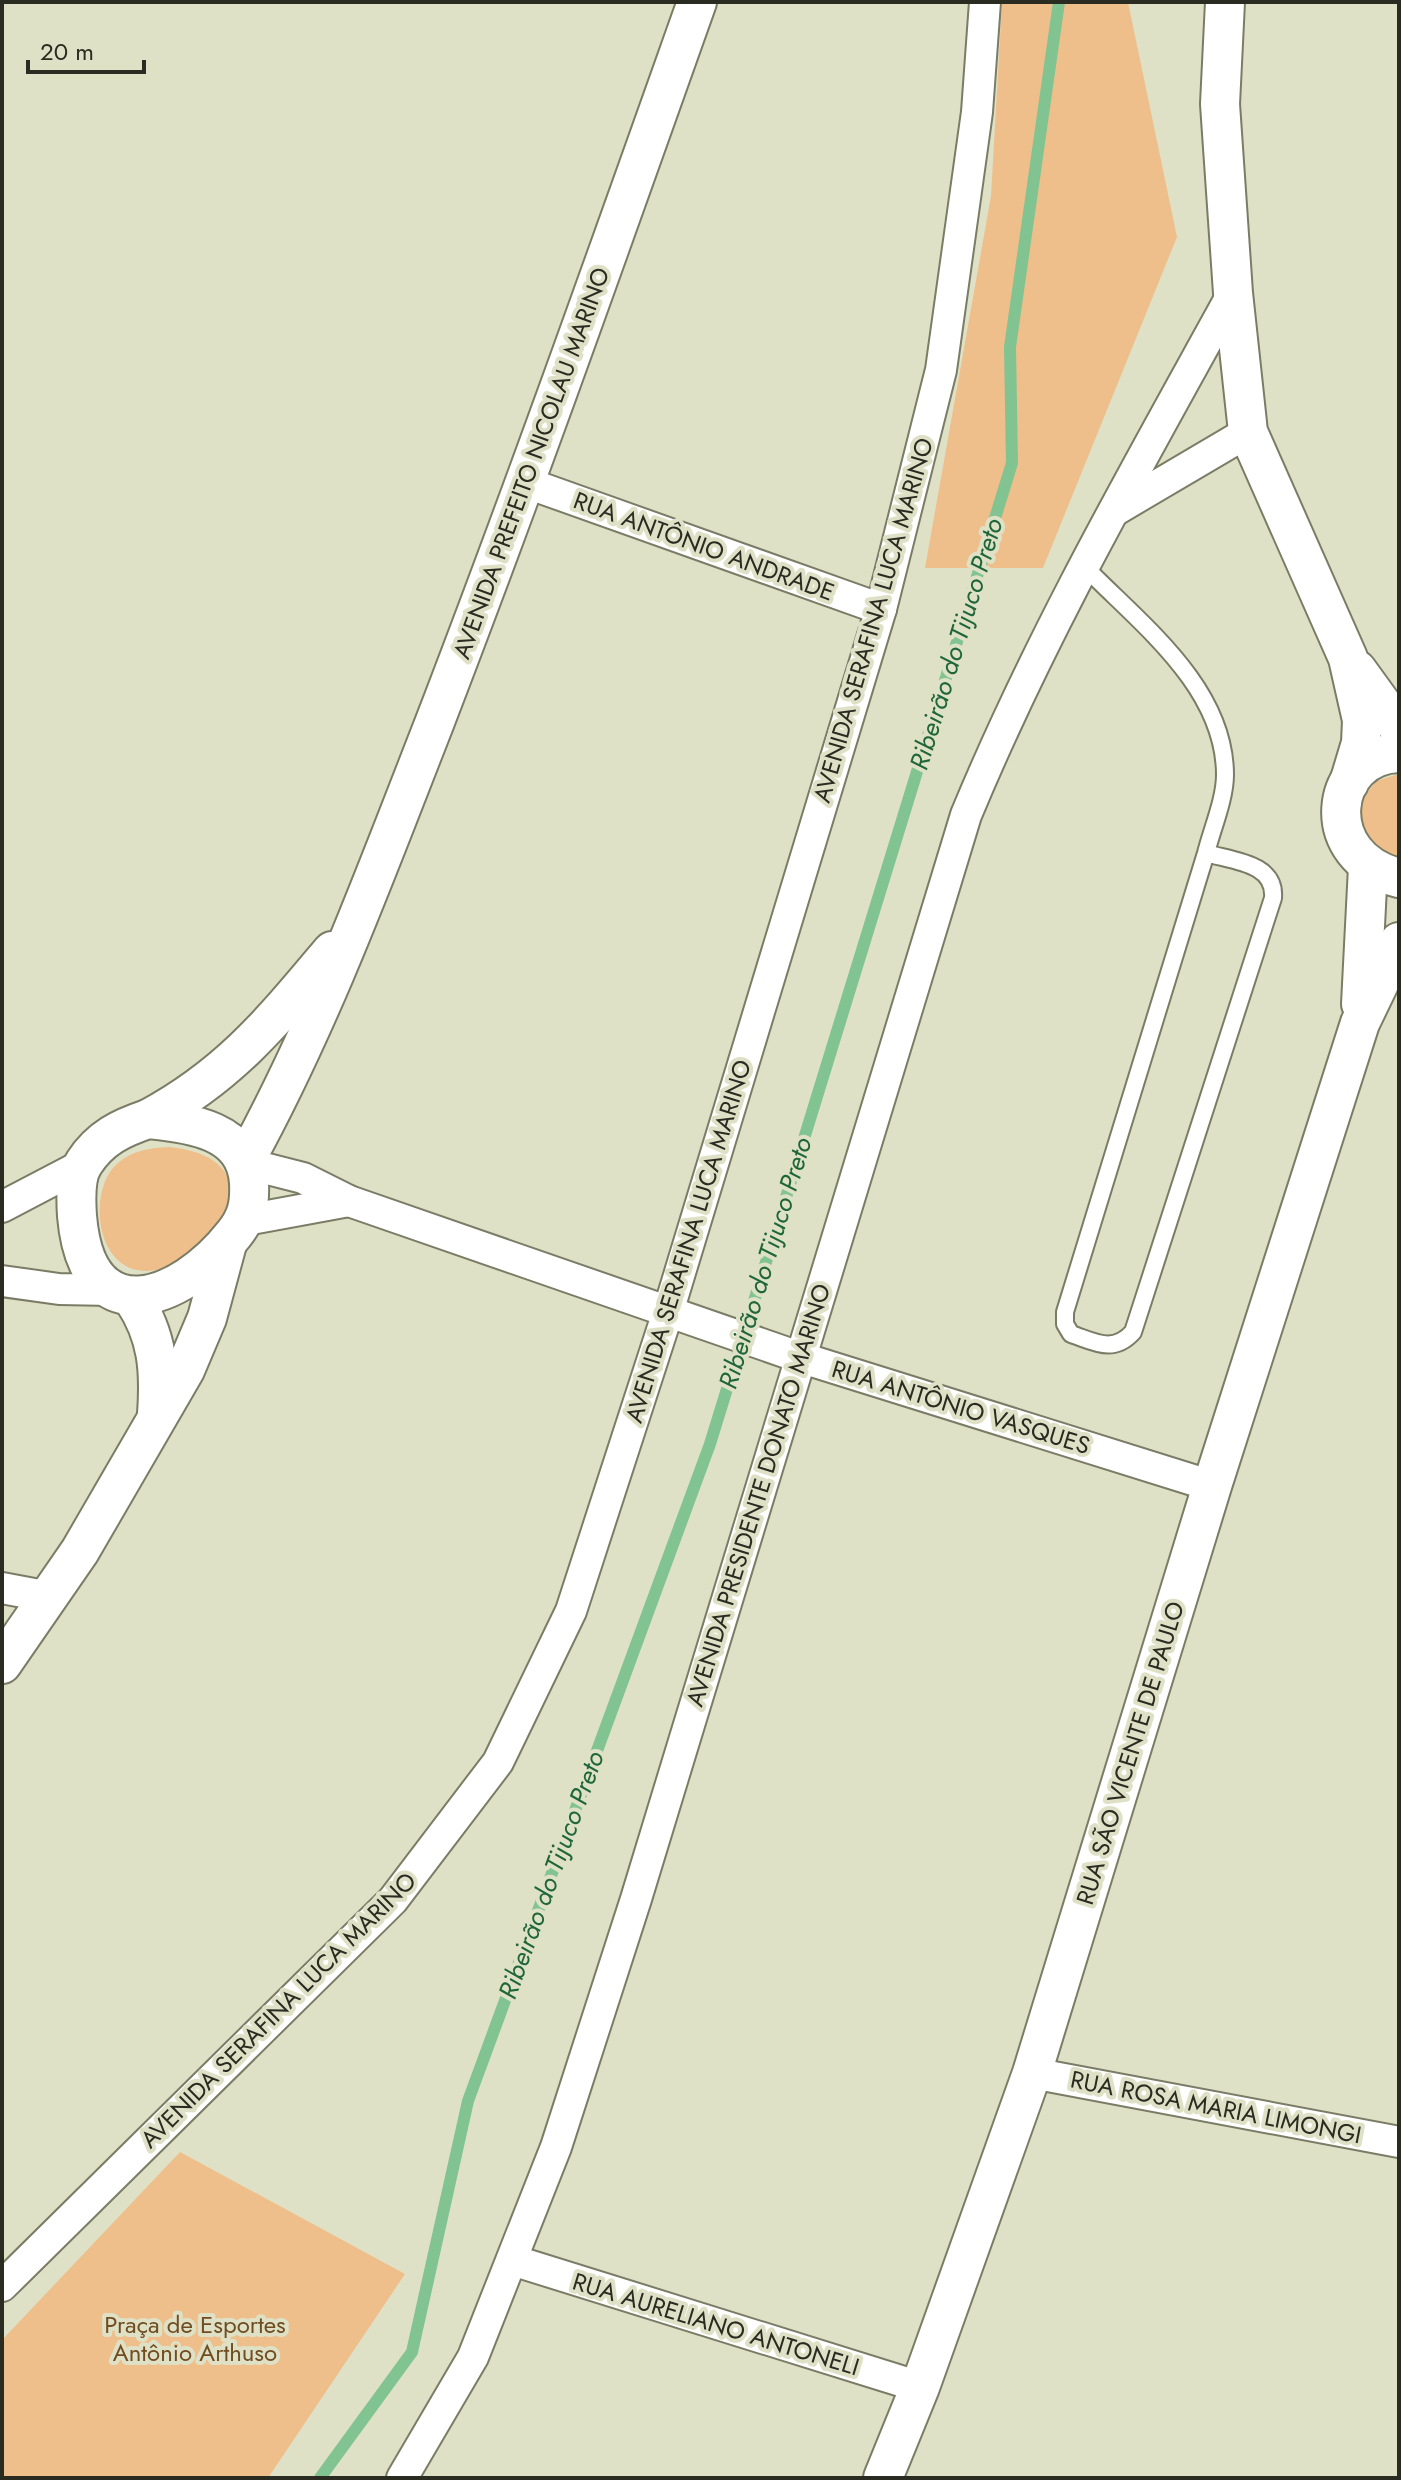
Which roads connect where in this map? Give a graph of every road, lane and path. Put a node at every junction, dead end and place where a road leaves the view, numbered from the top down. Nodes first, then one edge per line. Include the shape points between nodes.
1 (697, 2) edge
2 (985, 2) edge
3 (1225, 2) edge
4 (1233, 293) junction
5 (1248, 432) junction
6 (527, 483) junction
7 (1112, 512) junction
8 (1083, 565) junction
9 (881, 609) junction
10 (1348, 658) junction
11 (1399, 728) edge
12 (1399, 753) edge
13 (1349, 783) junction
14 (1206, 853) junction
15 (1383, 872) edge
16 (357, 922) junction
17 (1399, 942) edge
18 (1374, 1003) edge
19 (148, 1119) junction
20 (247, 1162) junction
21 (82, 1165) junction
22 (349, 1201) junction
23 (2, 1207) edge
24 (236, 1232) junction
25 (2, 1281) edge
26 (123, 1294) junction
27 (668, 1312) junction
28 (799, 1357) junction
29 (157, 1420) junction
30 (1212, 1486) junction
31 (2, 1588) edge
32 (50, 1597) junction
33 (2, 1664) edge
34 (1032, 2073) junction
35 (1399, 2142) edge
36 (512, 2260) junction
37 (2, 2286) edge
38 (920, 2387) junction
39 (402, 2478) edge
40 (883, 2478) edge

1 - 6 street, AVENIDA PREFEITO NICOLAU MARINO
2 - 9 street, AVENIDA SERAFINA LUCA MARINO via 977,112 941,370
3 - 4 street via 1220,104
4 - 5 street
4 - 7 street, AVENIDA PRESIDENTE DONATO MARINO
5 - 7 street
5 - 10 street
6 - 9 street, RUA ANTÔNIO ANDRADE
6 - 16 street, AVENIDA PREFEITO NICOLAU MARINO
7 - 8 street, AVENIDA PRESIDENTE DONATO MARINO
8 - 14 lane via 1190,674 1219,734 1225,776
8 - 28 street, AVENIDA PRESIDENTE DONATO MARINO via 1005,721 966,815
9 - 27 street, AVENIDA SERAFINA LUCA MARINO
10 - 11 street
10 - 13 street via 1362,720
12 - 13 street via 1366,763
13 - 15 street via 1340,813 1347,844
14 - 14 lane via 1065,1312 1071,1334 1112,1347 1133,1332 1273,898 1274,884 1266,871
15 - 18 street, RUA SÃO VICENTE DE PAULO
16 - 19 street, AVENIDA PREFEITO NICOLAU MARINO via 230,1066 191,1096
16 - 20 street, AVENIDA PREFEITO NICOLAU MARINO via 291,1077
17 - 18 street, RUA SÃO VICENTE DE PAULO
18 - 30 street, RUA SÃO VICENTE DE PAULO
19 - 20 street via 200,1127 223,1137
19 - 21 street via 105,1137
20 - 22 street, RUA ANTÔNIO VASQUES via 279,1169
20 - 24 street via 250,1197
21 - 23 street
21 - 26 street via 77,1211 82,1254 94,1274
22 - 24 street, RUA ANTÔNIO VASQUES
22 - 27 street, RUA ANTÔNIO VASQUES
24 - 26 street via 192,1276 155,1295
24 - 29 street via 207,1318
25 - 26 street
26 - 29 street via 154,1335
27 - 28 street, RUA ANTÔNIO VASQUES
27 - 37 street, AVENIDA SERAFINA LUCA MARINO via 571,1611 498,1762 393,1900
28 - 30 street, RUA ANTÔNIO VASQUES
28 - 36 street, AVENIDA PRESIDENTE DONATO MARINO via 631,1913 556,2147
29 - 32 street
30 - 34 street, RUA SÃO VICENTE DE PAULO
31 - 32 street
32 - 33 street
34 - 35 street, RUA ROSA MARIA LIMONGI
34 - 38 street, RUA SÃO VICENTE DE PAULO
36 - 38 street, RUA AURELIANO ANTONELI
36 - 39 street, AVENIDA PRESIDENTE DONATO MARINO via 473,2357
38 - 40 street, RUA SÃO VICENTE DE PAULO

